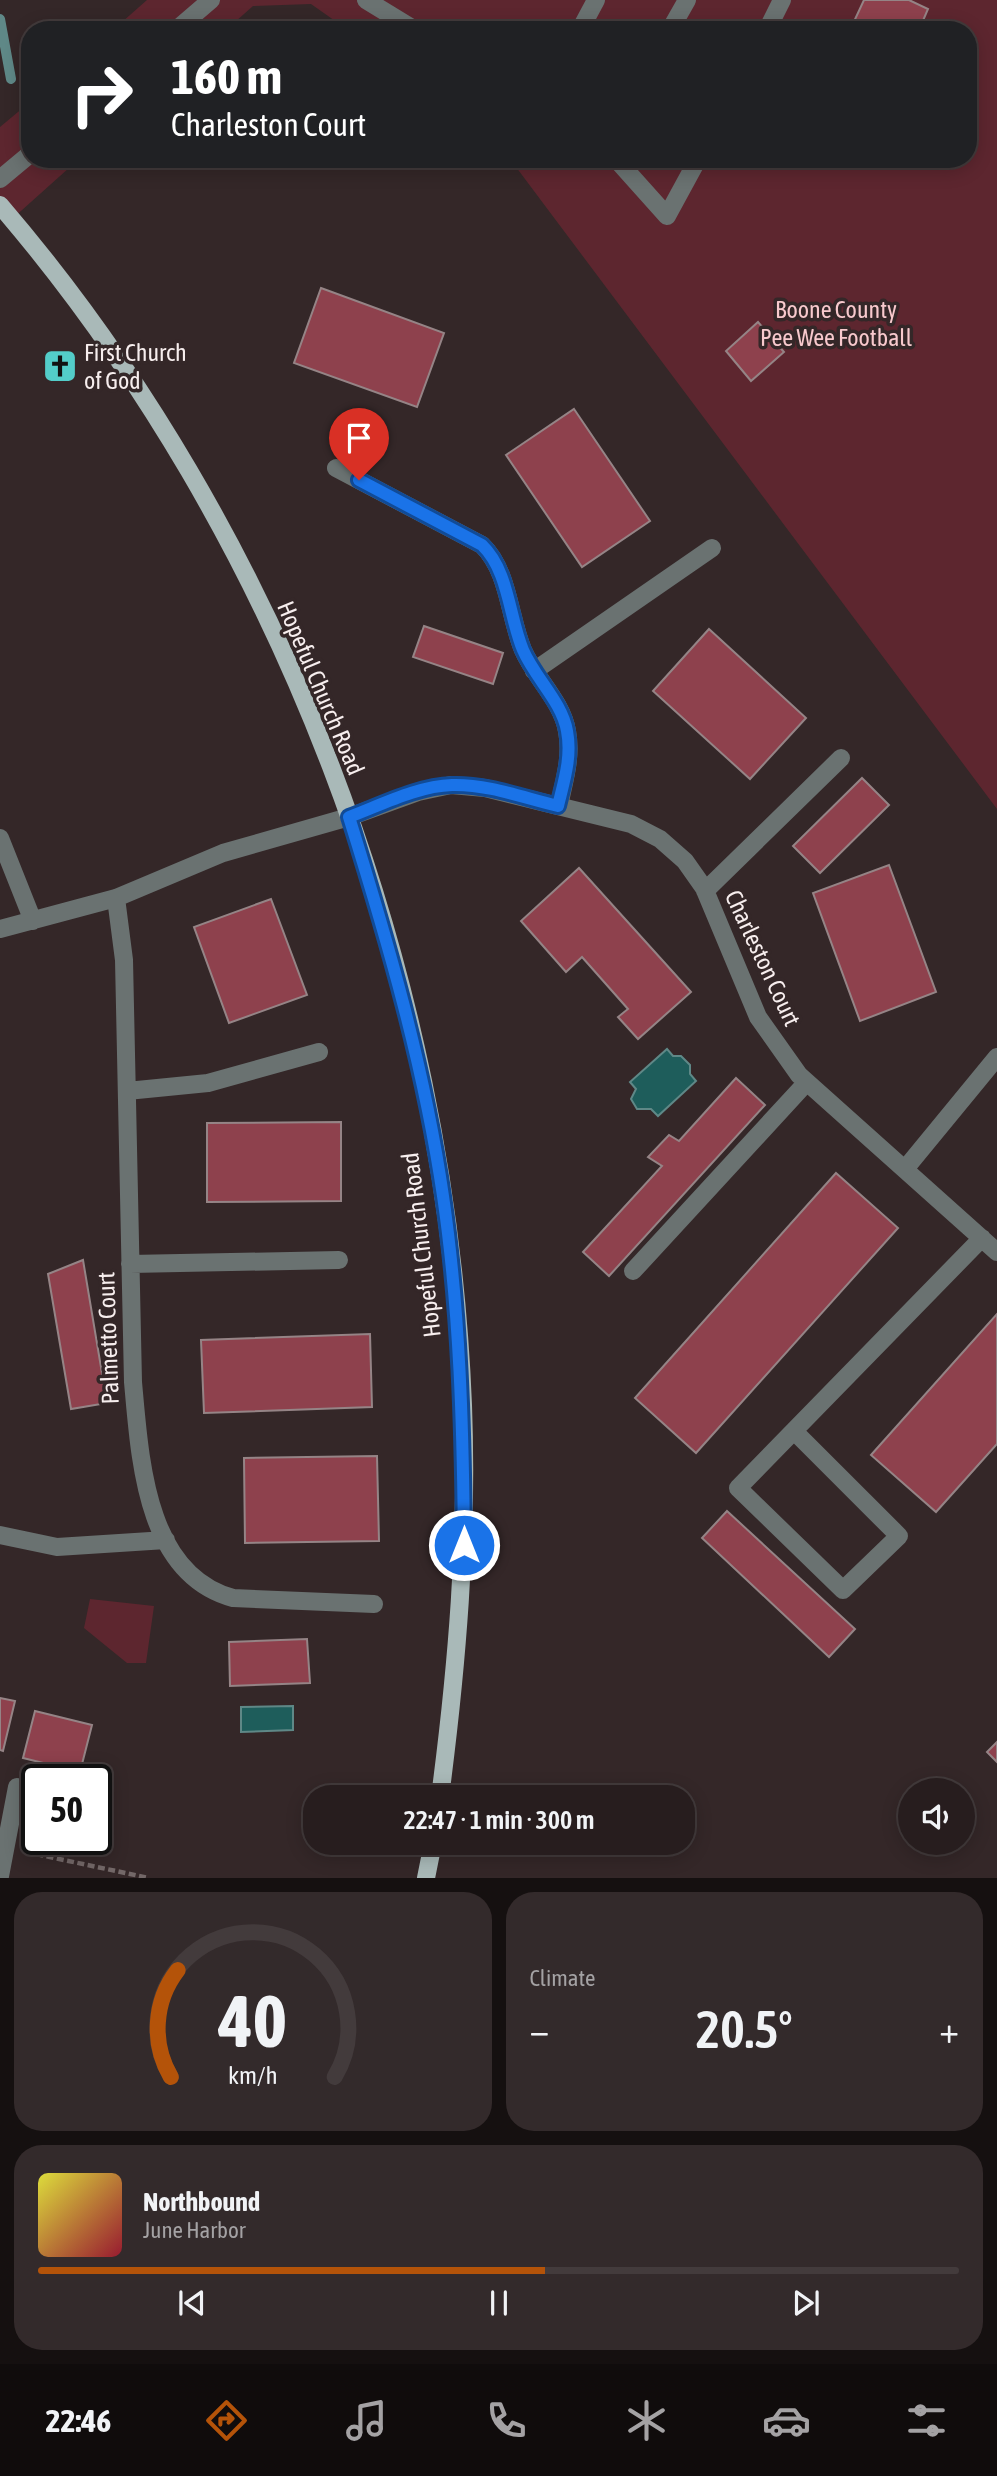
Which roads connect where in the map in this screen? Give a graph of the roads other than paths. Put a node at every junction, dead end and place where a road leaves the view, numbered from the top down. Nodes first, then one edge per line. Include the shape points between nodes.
1 (211, 0) edge
2 (366, 0) edge
3 (596, 0) edge
4 (687, 0) edge
5 (782, 0) edge
6 (186, 21) edge
7 (400, 21) edge
8 (585, 21) edge
9 (675, 21) edge
10 (772, 21) edge
11 (21, 162) edge
12 (624, 168) edge
13 (693, 168) edge
14 (0, 179) edge
15 (0, 205) edge
16 (336, 468) dead end
17 (712, 548) dead end
18 (534, 671) junction
19 (841, 758) dead end
20 (558, 806) junction
21 (349, 817) junction
22 (0, 838) edge
23 (705, 891) junction
24 (116, 898) junction
25 (33, 921) junction
26 (0, 929) edge
27 (319, 1052) dead end
28 (997, 1057) edge
29 (807, 1082) junction
30 (127, 1091) junction
31 (905, 1169) junction
32 (982, 1238) junction
33 (997, 1252) edge
34 (339, 1260) dead end
35 (130, 1264) junction
36 (633, 1271) dead end
37 (794, 1431) junction
38 (0, 1535) edge
39 (166, 1540) junction
40 (374, 1604) dead end
41 (442, 1785) edge
42 (8, 1786) edge
43 (431, 1855) edge
44 (0, 1876) edge
45 (426, 1878) edge

1 - 6 street
2 - 7 street
3 - 8 street
4 - 9 street
5 - 10 street
11 - 14 street
12 - 13 street via 667,216
15 - 21 main road, Hopeful Church Road via 92,323 205,501 265,617
16 - 18 street via 482,545 498,568
17 - 18 street
18 - 20 street via 567,729 569,758
19 - 23 street
20 - 21 street, Charleston Court via 485,788 451,785
20 - 23 street, Charleston Court via 631,824 660,839 685,861
21 - 24 street via 223,853
21 - 41 main road, Hopeful Church Road via 392,954 425,1091 452,1264 463,1404 464,1545 455,1685
22 - 25 street
23 - 29 street, Charleston Court via 758,1017
24 - 25 street
24 - 30 street, Palmetto Court via 124,960
25 - 26 street
27 - 30 street via 208,1083
28 - 31 street
29 - 31 street, Charleston Court
29 - 36 street
30 - 35 street, Palmetto Court
31 - 32 street, Charleston Court
32 - 33 street, Charleston Court
32 - 37 street
34 - 35 street
35 - 39 street, Palmetto Court via 132,1382 139,1447
37 - 37 street via 738,1488 843,1590 899,1536
38 - 39 street via 57,1547
39 - 40 street, Palmetto Court via 191,1578 220,1595
42 - 44 street
43 - 45 main road

